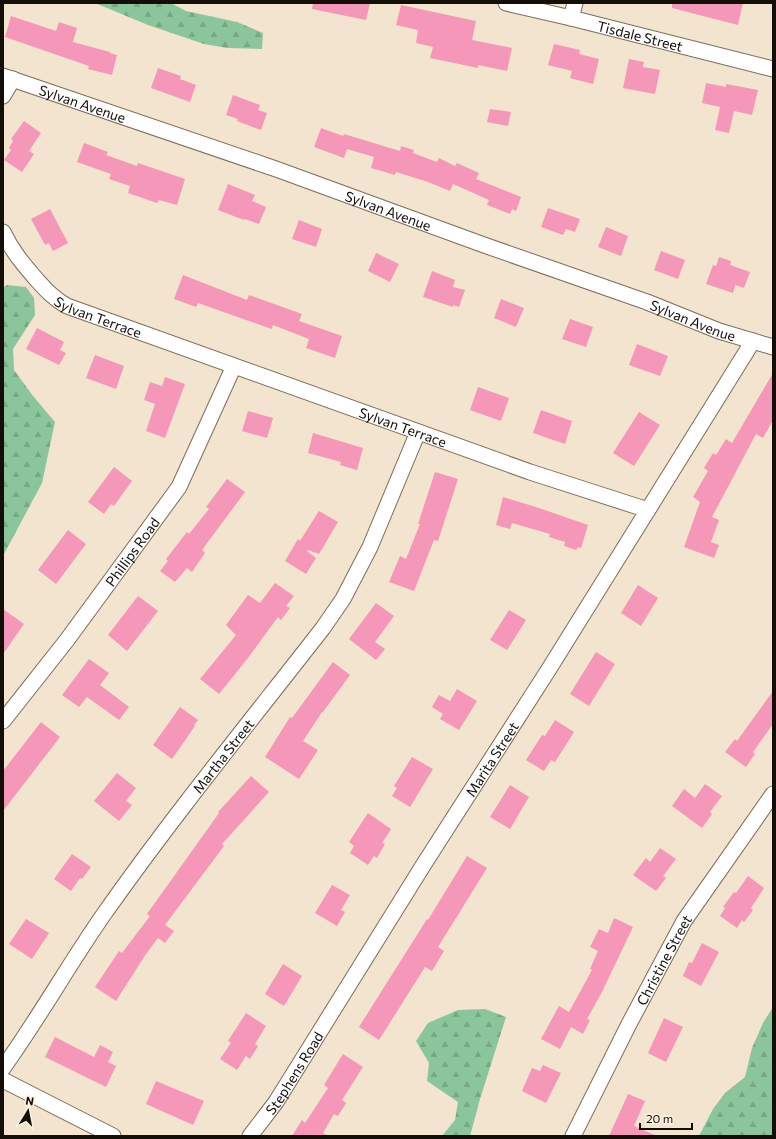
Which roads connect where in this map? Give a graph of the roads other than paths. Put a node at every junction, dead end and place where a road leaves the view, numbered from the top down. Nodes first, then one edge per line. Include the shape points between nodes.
1 (506, 3) edge
2 (575, 3) edge
3 (572, 18) junction
4 (773, 69) edge
5 (8, 78) edge
6 (3, 96) edge
7 (3, 232) edge
8 (753, 342) junction
9 (773, 348) edge
10 (234, 366) junction
11 (418, 432) junction
12 (648, 510) junction
13 (3, 721) edge
14 (773, 794) edge
15 (334, 1008) joint
16 (3, 1068) edge
17 (3, 1080) edge
18 (113, 1136) edge
19 (250, 1136) edge
20 (573, 1136) edge

1 - 3 street, Tisdale Street
2 - 3 street
3 - 4 street, Tisdale Street
5 - 6 street
5 - 8 street, Sylvan Avenue via 276,169 647,302 719,332
7 - 10 street, Sylvan Terrace via 19,260 59,302
8 - 9 street, Sylvan Avenue
8 - 12 street
10 - 11 street, Sylvan Terrace
10 - 13 street, Phillips Road via 179,487 67,640
11 - 12 street, Sylvan Terrace
11 - 16 street, Martha Street via 370,547 343,599 314,640 172,820 103,915
12 - 15 street, Marita Street
14 - 20 street, Christine Street via 684,921
15 - 19 street, Stephens Road via 276,1102
17 - 18 street

